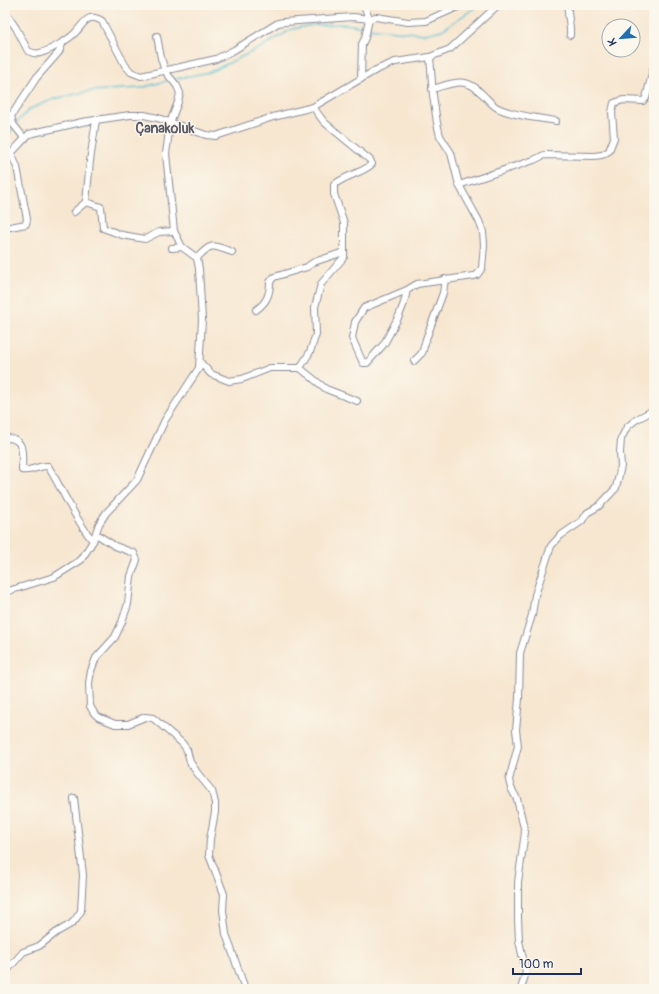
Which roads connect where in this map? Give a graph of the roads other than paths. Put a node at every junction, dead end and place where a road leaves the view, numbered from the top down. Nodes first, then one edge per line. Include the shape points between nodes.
1 (364, 5) edge
2 (462, 5) edge
3 (498, 5) edge
4 (568, 5) edge
5 (5, 12) edge
6 (369, 19) junction
7 (570, 35) dead end
8 (157, 36) dead end
9 (63, 42) junction
10 (430, 57) junction
11 (654, 66) edge
12 (165, 71) junction
13 (361, 79) junction
14 (432, 89) junction
15 (654, 95) edge
16 (646, 98) junction
17 (313, 107) junction
18 (96, 120) junction
19 (556, 120) dead end
20 (170, 123) junction
21 (25, 139) junction
22 (11, 153) junction
23 (5, 160) edge
24 (459, 185) junction
25 (86, 202) junction
26 (74, 212) dead end
27 (5, 228) edge
28 (174, 231) junction
29 (182, 247) junction
30 (172, 248) dead end
31 (232, 252) dead end
32 (344, 252) junction
33 (197, 258) junction
34 (445, 279) junction
35 (407, 290) junction
36 (256, 310) dead end
37 (414, 361) dead end
38 (200, 362) junction
39 (300, 368) junction
40 (357, 401) dead end
41 (654, 410) edge
42 (5, 438) edge
43 (94, 538) junction
44 (5, 592) edge
45 (74, 798) dead end
46 (5, 973) edge
47 (245, 989) edge
48 (521, 989) edge

1 - 6 street
2 - 6 street via 426,21 408,22 376,17
3 - 10 street via 450,49
4 - 7 street
5 - 9 street via 28,51 40,53
6 - 12 street via 309,19 278,24 216,59
6 - 13 street via 362,44
8 - 12 street
9 - 12 street via 76,32 82,23 96,18 102,21 131,72 141,76
9 - 21 street via 59,52 37,77 11,116
10 - 13 street via 395,62
10 - 14 street
11 - 16 street
12 - 20 street via 180,93
13 - 17 street
14 - 19 street via 458,82 466,83 474,86 496,107 512,113
14 - 24 street via 440,136 451,153
15 - 16 street
16 - 24 street via 643,101 623,100 614,103 614,138 609,151 602,155 544,155
17 - 20 street via 216,136
17 - 32 street via 324,122 372,164 334,185 334,194 344,224
18 - 20 street via 144,115
18 - 21 street via 39,131 29,134
18 - 25 street
20 - 28 street via 166,154
21 - 22 street
22 - 23 street
22 - 27 street via 17,167 27,219 26,224
24 - 34 street via 483,232 482,268 474,276
25 - 26 street
25 - 28 street via 101,207 103,228 122,235 145,239 159,232
28 - 29 street
29 - 30 street
29 - 33 street
31 - 33 street via 209,246
32 - 36 street via 274,277 270,282 266,301
32 - 39 street via 344,257 321,284 315,308 316,334 310,352
33 - 38 street via 202,320
34 - 35 street via 416,284
34 - 37 street via 443,293 422,353
35 - 35 street via 364,308 355,322 352,338 363,363 367,363 384,344
38 - 39 street via 211,374 229,381 242,379 270,368
38 - 43 street via 194,377 161,426 136,480 106,513
39 - 40 street via 326,389
41 - 48 street via 627,427 621,439 621,466 616,488 599,506 551,546 520,652 516,730 518,746 509,780 525,832 518,889 519,941 526,972
42 - 43 street via 18,442 22,450 22,470 48,466 83,530
43 - 44 street via 80,560 54,577
43 - 47 street via 134,553 136,560 122,622 115,637 96,658 91,671 90,706 98,717 115,724 128,724 145,717 153,718 187,750 190,762 212,791 215,812 209,855 224,894 226,934
45 - 46 street via 83,875 81,911 71,924 39,946 23,952

